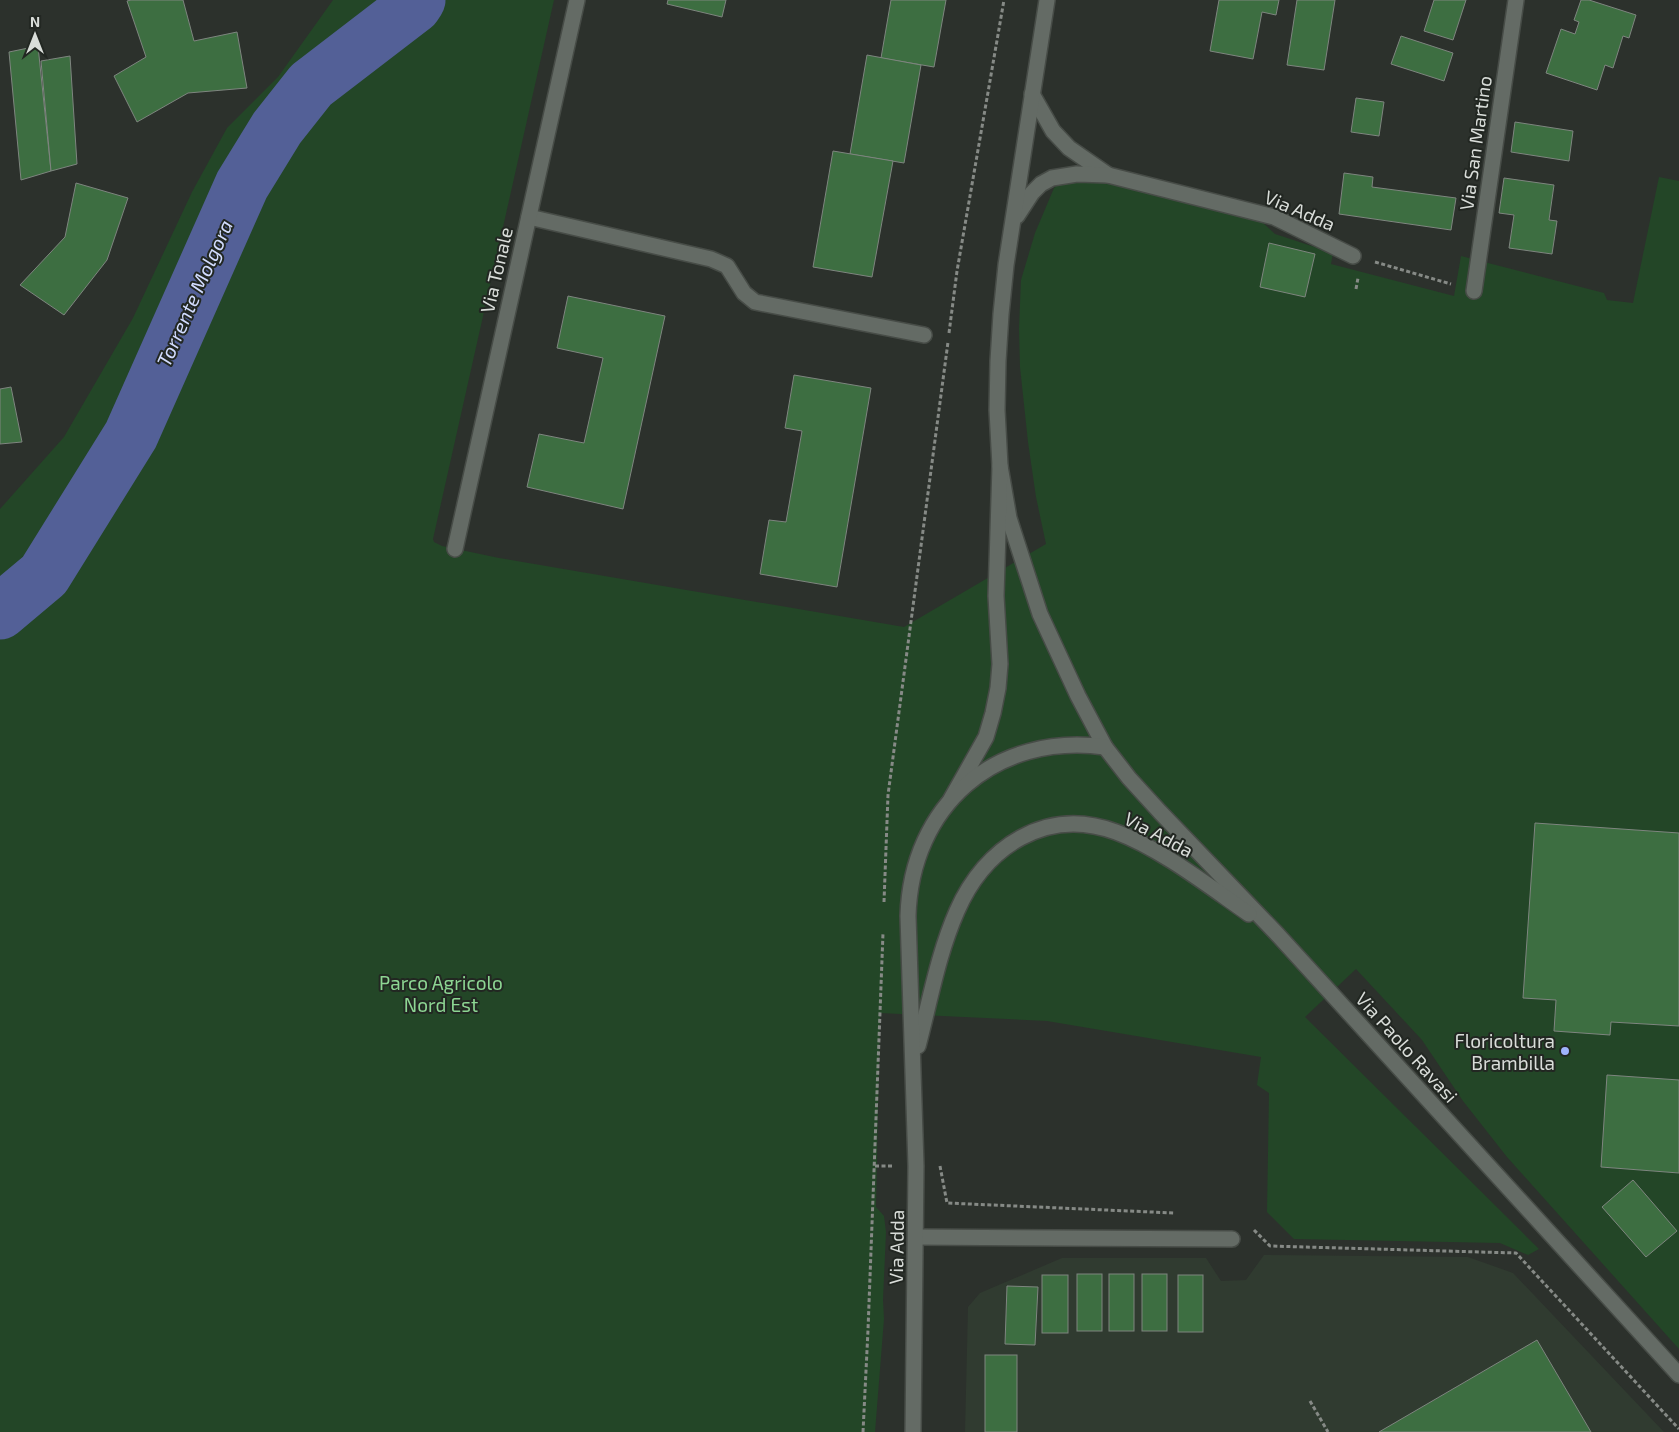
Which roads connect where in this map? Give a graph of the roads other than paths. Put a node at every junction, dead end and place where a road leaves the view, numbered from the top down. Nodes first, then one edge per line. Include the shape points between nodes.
1 (577, 0) edge
2 (1047, 0) edge
3 (1516, 0) edge
4 (1032, 94) junction
5 (1108, 175) junction
6 (529, 217) junction
7 (1013, 223) junction
8 (1353, 256) road end
9 (1474, 291) road end
10 (924, 336) dead end
11 (1000, 466) junction
12 (454, 549) dead end
13 (1105, 747) junction
14 (951, 800) junction
15 (1278, 934) junction
16 (914, 1062) junction
17 (916, 1237) junction
18 (1232, 1239) dead end
19 (1679, 1375) edge
20 (913, 1432) edge

1 - 6 street, Via Tonale
2 - 4 street, Via Adda
3 - 9 street, Via San Martino
4 - 5 street, Via Adda via 1054,131 1070,148
4 - 7 street, Via Adda
5 - 7 street, Via Adda via 1077,174 1052,178 1032,193
5 - 8 street, Via Adda via 1274,217
6 - 10 street via 711,259 727,266 744,293 755,302
6 - 12 street, Via Tonale
7 - 11 street, Via Adda via 998,352
11 - 13 street, Via Adda via 1010,518 1040,614
11 - 14 street, Via Adda via 996,596 1000,664 998,688 986,737
13 - 14 street, Via Adda via 1066,744 1028,751 989,769
13 - 15 street, Via Paolo Ravasi via 1160,812
14 - 16 street, Via Adda via 924,840 910,888
15 - 16 street, Via Adda via 1163,857 1116,832 1067,824 1040,829 1016,840 992,858 971,884 943,945
15 - 19 street, Via Paolo Ravasi
16 - 17 street, Via Adda
17 - 18 street
17 - 20 street, Via Adda

